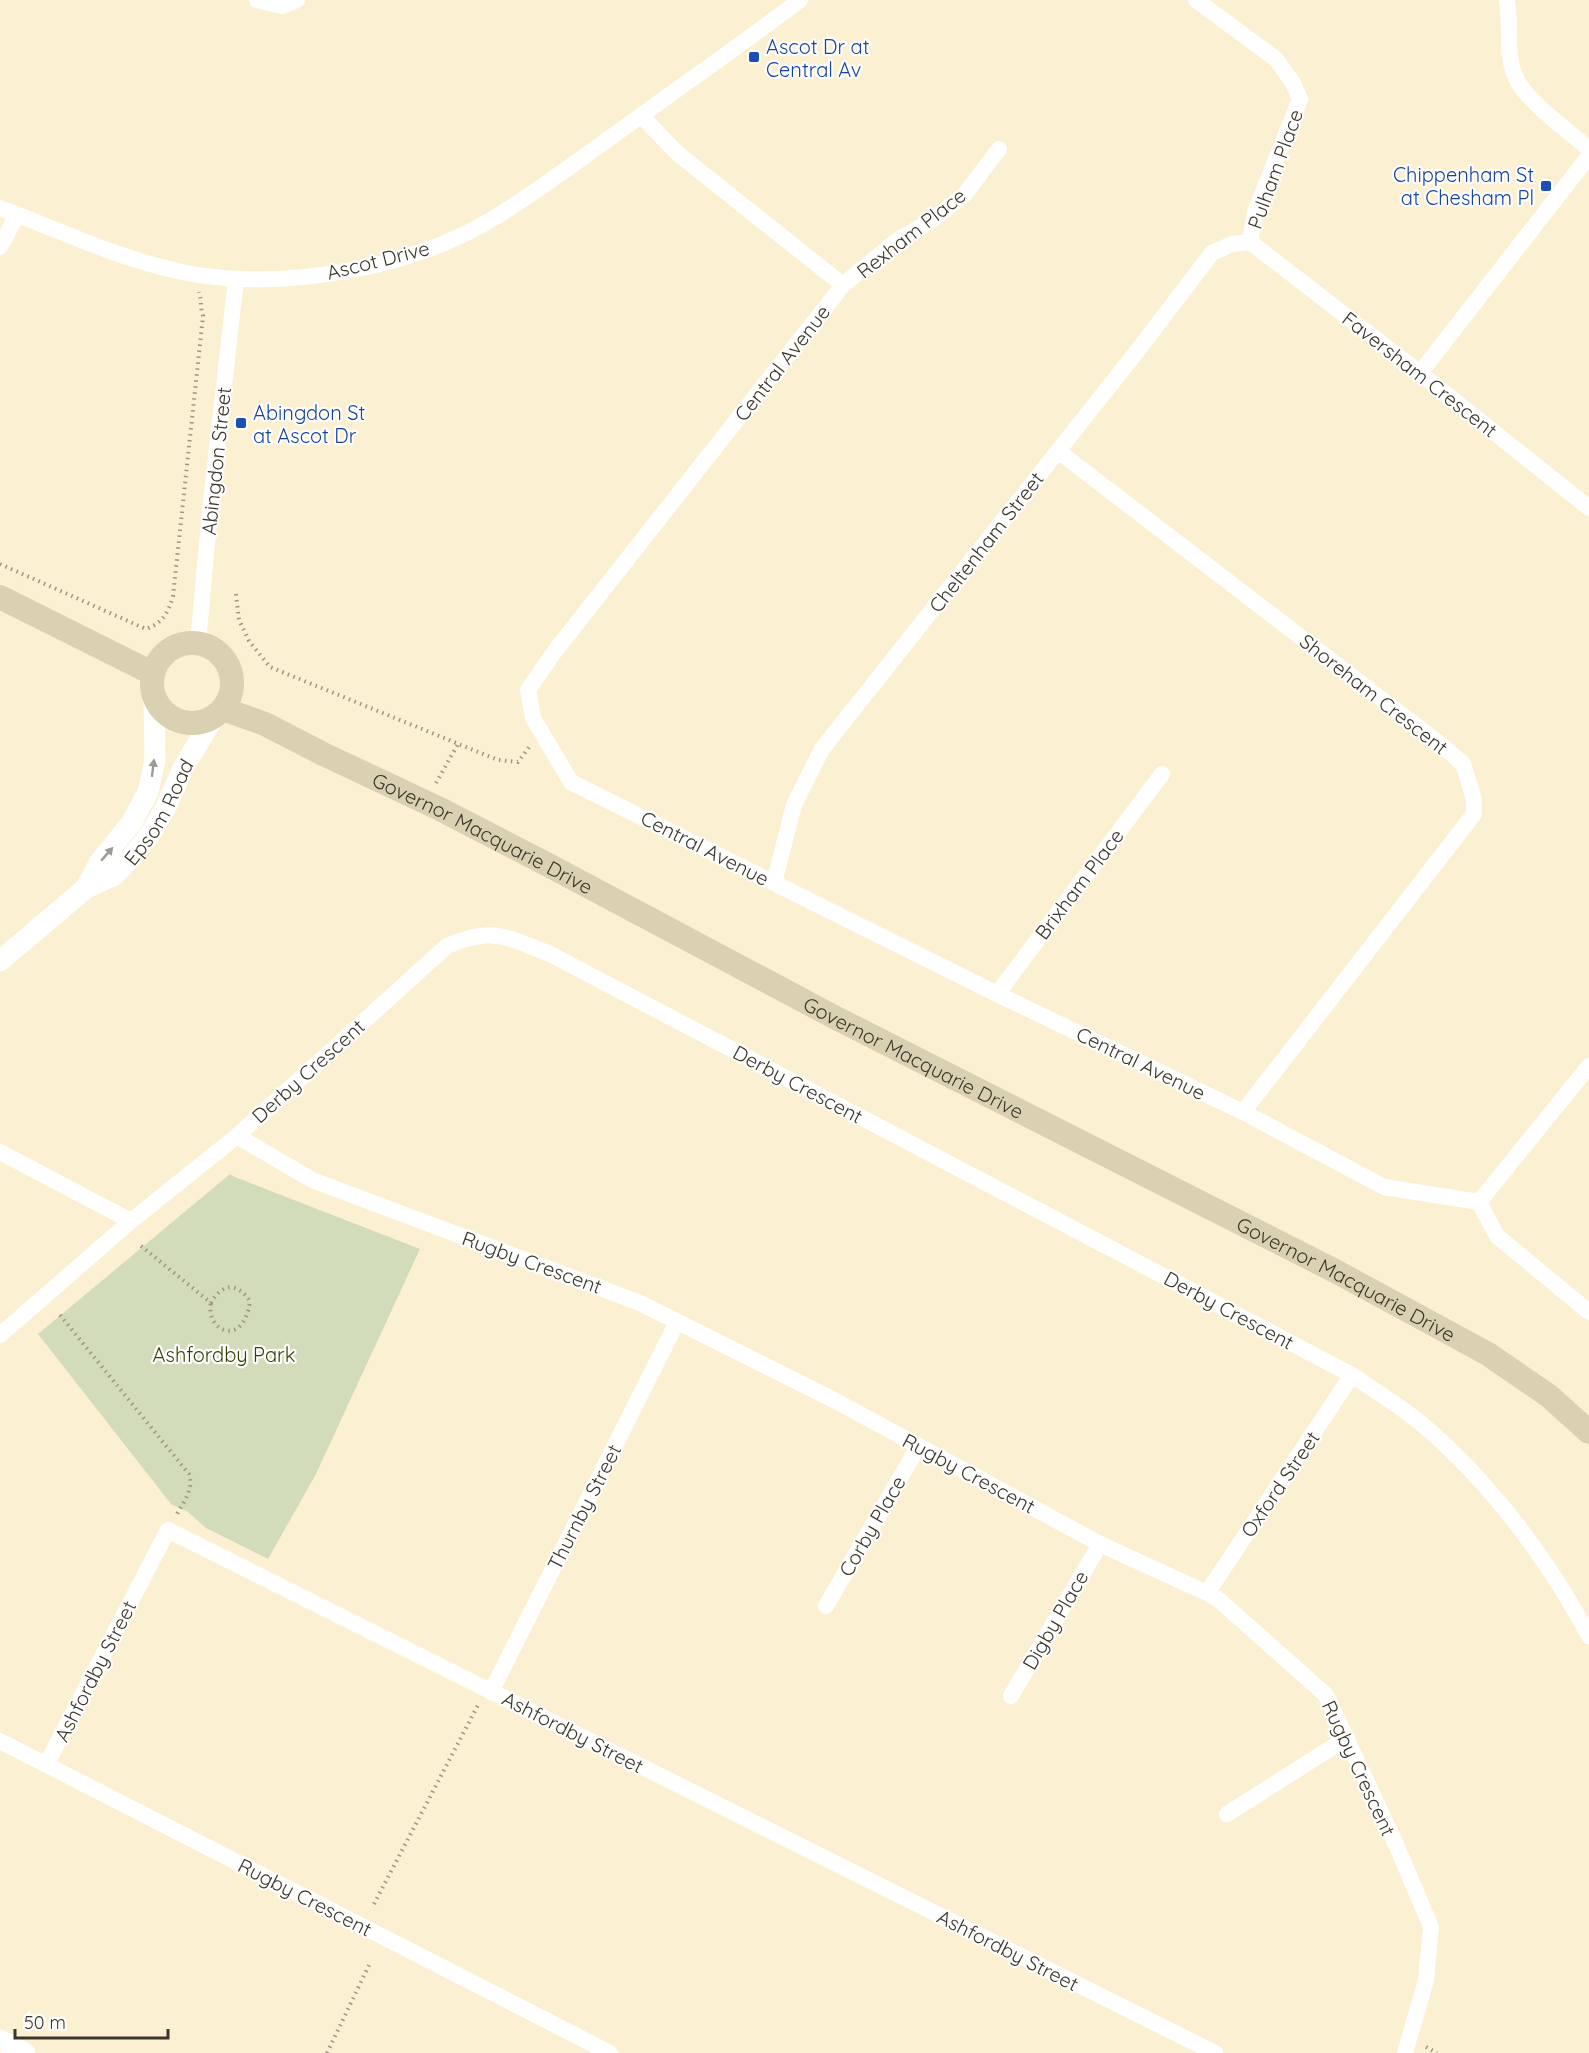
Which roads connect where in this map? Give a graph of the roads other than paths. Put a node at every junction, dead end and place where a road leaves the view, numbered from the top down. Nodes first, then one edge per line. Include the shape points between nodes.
1 (257, 0) edge
2 (297, 0) edge
3 (800, 0) edge
4 (1196, 0) edge
5 (1507, 0) edge
6 (641, 115) junction
7 (1589, 148) edge
8 (999, 149) dead end
9 (1589, 156) edge
10 (0, 208) edge
11 (17, 214) junction
12 (1250, 242) junction
13 (0, 247) edge
14 (236, 279) junction
15 (843, 285) junction
16 (1420, 373) junction
17 (1058, 451) junction
18 (1589, 508) edge
19 (0, 597) edge
20 (198, 643) junction
21 (153, 673) junction
22 (154, 698) junction
23 (219, 713) junction
24 (1162, 774) dead end
25 (774, 883) junction
26 (86, 888) junction
27 (0, 961) edge
28 (996, 994) junction
29 (1589, 1066) edge
30 (1243, 1112) junction
31 (237, 1136) junction
32 (0, 1152) edge
33 (1479, 1202) junction
34 (131, 1221) junction
35 (1589, 1312) edge
36 (677, 1322) junction
37 (0, 1335) edge
38 (1352, 1376) junction
39 (1589, 1432) edge
40 (918, 1447) junction
41 (1100, 1544) junction
42 (1207, 1593) junction
43 (826, 1606) dead end
44 (1589, 1636) edge
45 (491, 1692) junction
46 (1011, 1696) dead end
47 (1347, 1738) junction
48 (0, 1741) edge
49 (46, 1765) junction
50 (1227, 1814) dead end
51 (0, 2040) edge
52 (23, 2053) edge
53 (610, 2053) edge
54 (1215, 2053) edge
55 (1405, 2053) edge

1 - 2 street via 282,6
3 - 6 street, Ascot Drive
4 - 12 street, Pulham Place via 1276,59 1300,99 1255,212
5 - 7 street via 1515,78 1526,93
6 - 14 street, Ascot Drive via 492,219 428,250 381,264 308,277
6 - 15 street, Central Avenue via 677,153
8 - 15 street, Rexham Place via 965,194 895,242
9 - 16 street
10 - 11 street, Ascot Drive
11 - 13 street
11 - 14 street, Ascot Drive via 147,264
12 - 16 street, Faversham Crescent
12 - 17 street, Cheltenham Street via 1232,244 1212,253
14 - 20 street, Abingdon Street
15 - 25 street, Central Avenue via 528,690 532,718 571,782
16 - 18 street, Faversham Crescent
17 - 25 street, Cheltenham Street via 822,749 794,805
17 - 30 street, Shoreham Crescent via 1444,747 1463,764 1474,799 1474,814
19 - 21 main road
20 - 21 main road via 186,643 165,653
20 - 23 main road via 220,654 231,675 230,699
21 - 22 main road
22 - 23 main road via 169,717 180,722 204,722
26 -> 22 street, Epsom Road via 148,792 155,760
23 - 26 street, Epsom Road via 183,768 151,833 113,876
23 - 39 main road, Governor Macquarie Drive via 265,724 440,809 836,1018 1337,1272 1504,1364 1550,1396
24 - 28 street, Brixham Place
25 - 28 street, Central Avenue
26 - 27 street, Epsom Road
28 - 30 street, Central Avenue
29 - 33 street
30 - 33 street, Central Avenue via 1384,1187
31 - 34 street, Derby Crescent
31 - 36 street, Rugby Crescent via 312,1180 640,1303
31 - 38 street, Derby Crescent via 447,946 490,933 550,954
32 - 34 street
33 - 35 street via 1497,1236
34 - 37 street, Derby Crescent
36 - 40 street, Rugby Crescent
36 - 45 street, Thurnby Street
38 - 42 street, Oxford Street
38 - 44 street, Derby Crescent via 1422,1424 1485,1487 1561,1586
40 - 41 street, Rugby Crescent
40 - 43 street, Corby Place
41 - 42 street, Rugby Crescent
41 - 46 street, Digby Place
42 - 47 street, Rugby Crescent via 1326,1695
45 - 49 street, Ashfordby Street via 168,1530
45 - 54 street, Ashfordby Street
47 - 50 street
47 - 55 street, Rugby Crescent via 1431,1927 1426,1980
48 - 49 street, Rugby Crescent
49 - 53 street, Rugby Crescent
51 - 52 street

